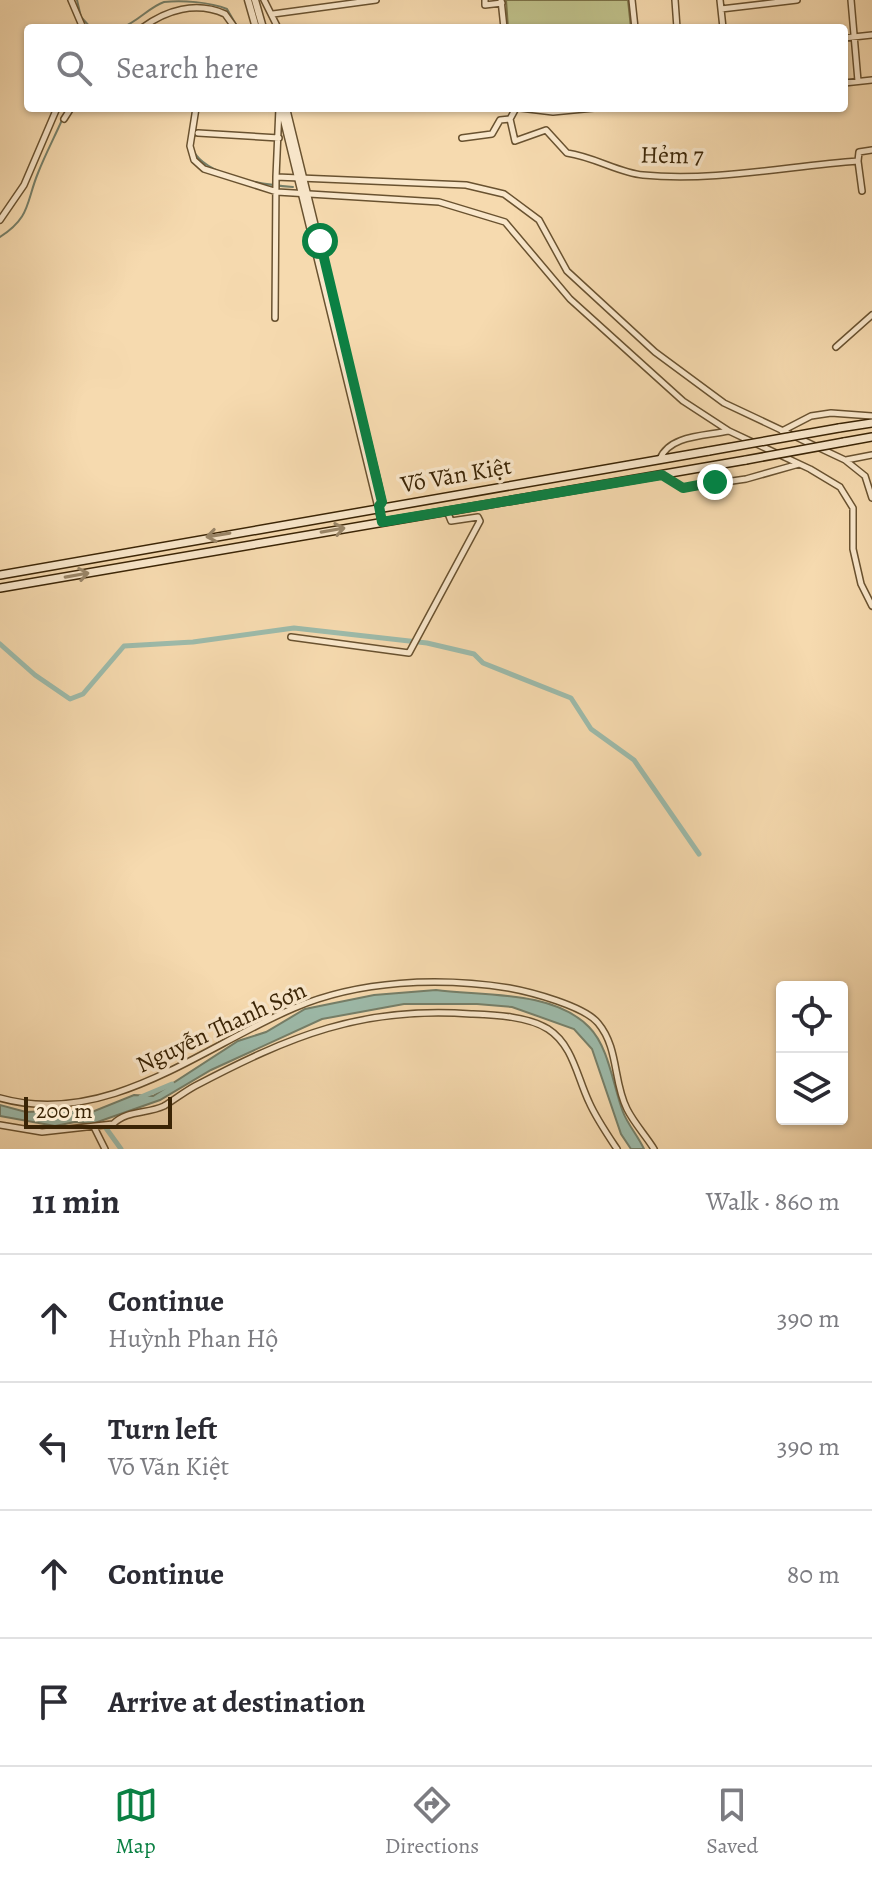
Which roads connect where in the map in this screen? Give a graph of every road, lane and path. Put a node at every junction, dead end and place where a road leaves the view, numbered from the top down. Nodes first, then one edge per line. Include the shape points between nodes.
1 (71, 0) edge
2 (248, 0) edge
3 (255, 0) edge
4 (264, 0) edge
5 (376, 0) edge
6 (485, 0) edge
7 (632, 0) edge
8 (675, 0) edge
9 (720, 0) edge
10 (797, 0) edge
11 (851, 0) edge
12 (502, 2) edge
13 (721, 9) junction
14 (273, 14) junction
15 (81, 24) edge
16 (147, 24) edge
17 (232, 24) edge
18 (255, 24) edge
19 (262, 24) edge
20 (277, 24) edge
21 (504, 24) edge
22 (635, 24) edge
23 (677, 24) edge
24 (723, 24) edge
25 (872, 35) edge
26 (855, 37) junction
27 (848, 38) edge
28 (872, 80) edge
29 (858, 81) junction
30 (848, 82) edge
31 (55, 112) edge
32 (68, 112) edge
33 (195, 112) edge
34 (282, 112) edge
35 (283, 112) edge
36 (515, 112) edge
37 (64, 119) dead end
38 (510, 119) junction
39 (198, 133) dead end
40 (279, 138) junction
41 (462, 138) dead end
42 (872, 150) edge
43 (858, 161) junction
44 (276, 178) junction
45 (300, 179) junction
46 (277, 190) junction
47 (862, 191) dead end
48 (303, 194) junction
49 (0, 220) edge
50 (872, 315) edge
51 (275, 318) dead end
52 (836, 347) dead end
53 (872, 416) edge
54 (872, 423) edge
55 (729, 431) junction
56 (781, 431) junction
57 (872, 437) edge
58 (872, 455) edge
59 (660, 460) junction
60 (845, 460) junction
61 (800, 464) junction
62 (662, 475) junction
63 (872, 498) edge
64 (380, 507) junction
65 (447, 511) junction
66 (382, 522) junction
67 (21, 571) junction
68 (0, 575) edge
69 (22, 584) junction
70 (0, 588) edge
71 (872, 606) edge
72 (291, 637) dead end
73 (0, 1098) edge
74 (0, 1125) edge
75 (96, 1127) junction
76 (105, 1149) edge
77 (617, 1149) edge
78 (654, 1149) edge

1 - 15 street
2 - 18 street
3 - 19 street
4 - 14 street
5 - 14 street
6 - 12 street via 485,5
7 - 22 street
8 - 23 street
9 - 13 street
10 - 13 street
11 - 26 street
12 - 21 street
13 - 24 street
14 - 20 street
16 - 17 street via 162,12 200,9 225,14
25 - 26 street
26 - 27 street
26 - 29 street
28 - 29 street
29 - 30 street
31 - 49 street via 24,185
32 - 37 street
33 - 46 street via 189,139 197,164
34 - 40 street
35 - 45 street
36 - 38 street
38 - 41 street via 500,120 492,134
38 - 43 street, Hẻm 7 via 515,141 546,130 567,153 640,175 676,177
39 - 40 street
40 - 44 street
42 - 43 street via 859,152
43 - 47 street
44 - 45 street
44 - 46 street
45 - 48 street
45 - 56 street via 466,185 504,194 539,220 567,271 655,352 710,395
46 - 48 street
46 - 51 street
48 - 55 street via 439,202 500,219 552,281 623,349 683,401
48 - 64 street
50 - 52 street
53 - 56 street via 811,416
54 - 59 main road, Võ Văn Kiệt, bridge
55 - 59 street via 674,443
55 - 61 street
56 - 60 street
57 - 62 main road, Võ Văn Kiệt, bridge
58 - 60 street
59 - 64 main road, Võ Văn Kiệt
60 - 63 street via 865,476
61 - 62 street via 683,488
61 - 71 street via 835,483 850,499 856,521 853,549
62 - 65 main road, Võ Văn Kiệt
64 - 66 street
64 -> 67 main road, Võ Văn Kiệt
65 - 66 main road, Võ Văn Kiệt
65 - 72 street via 451,521 480,521 413,647 405,653
69 -> 66 main road, Võ Văn Kiệt
67 - 68 main road, Võ Văn Kiệt
67 - 69 main road
69 - 70 main road, Võ Văn Kiệt
73 - 78 street, Nguyễn Thanh Sơn via 51,1104 133,1088 294,1008 382,985 487,985 552,999 597,1021 613,1054 626,1108
74 - 75 street via 42,1132
75 - 76 street
75 - 77 street via 160,1108 251,1057 316,1030 355,1019 432,1011 494,1015 552,1031 572,1058 590,1106

